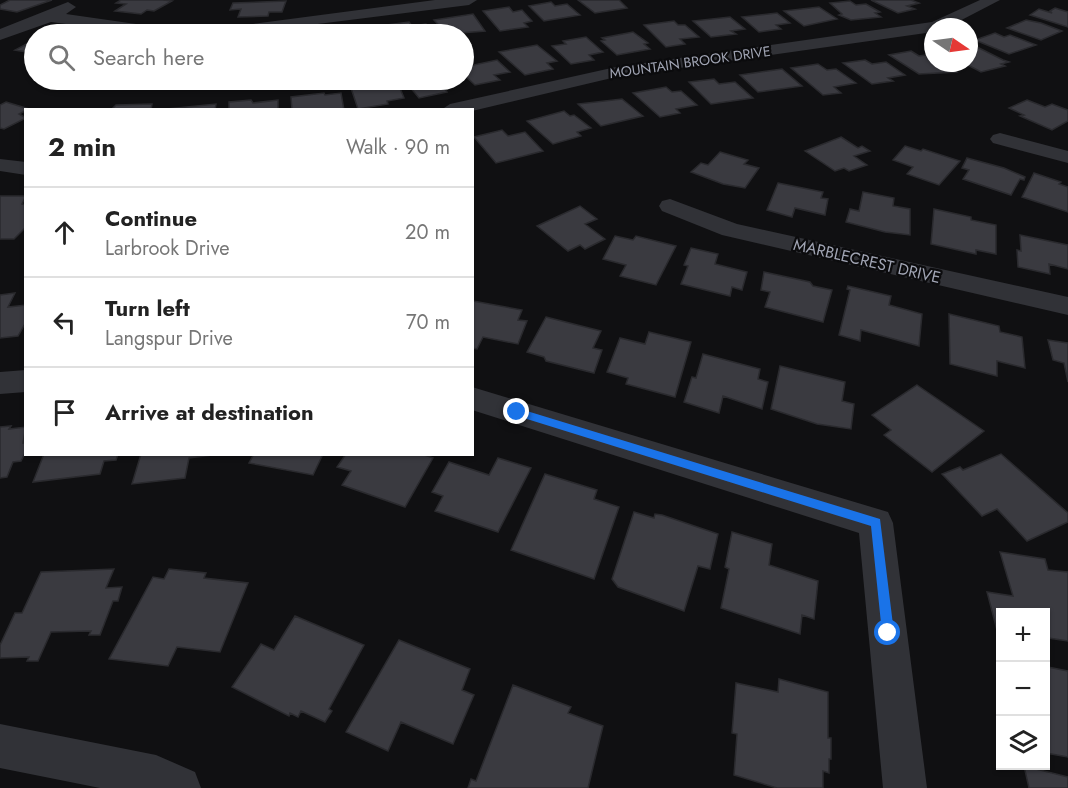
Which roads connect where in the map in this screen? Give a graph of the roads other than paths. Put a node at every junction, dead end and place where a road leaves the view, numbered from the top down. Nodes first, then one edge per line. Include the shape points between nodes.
1 (81, 0) edge
2 (315, 0) edge
3 (469, 0) edge
4 (992, 0) edge
5 (50, 17) junction
6 (953, 18) edge
7 (317, 21) junction
8 (31, 24) edge
9 (100, 24) edge
10 (293, 24) edge
11 (24, 26) edge
12 (924, 28) edge
13 (0, 35) edge
14 (459, 108) edge
15 (1000, 139) dead end
16 (1068, 158) edge
17 (0, 165) edge
18 (24, 169) edge
19 (670, 206) dead end
20 (1068, 306) edge
21 (24, 381) edge
22 (0, 383) edge
23 (474, 399) edge
24 (0, 746) edge
25 (179, 788) edge
26 (905, 788) edge

1 - 5 street
2 - 7 street
3 - 7 street
4 - 6 street, MOUNTAIN BROOK DRIVE
5 - 8 street
5 - 9 street
7 - 10 street
11 - 13 street
12 - 14 street, MOUNTAIN BROOK DRIVE via 616,72
15 - 16 street
17 - 18 street
19 - 20 street, MARBLECREST DRIVE via 730,230
21 - 22 street
23 - 26 street via 876,522
24 - 25 street via 156,777

